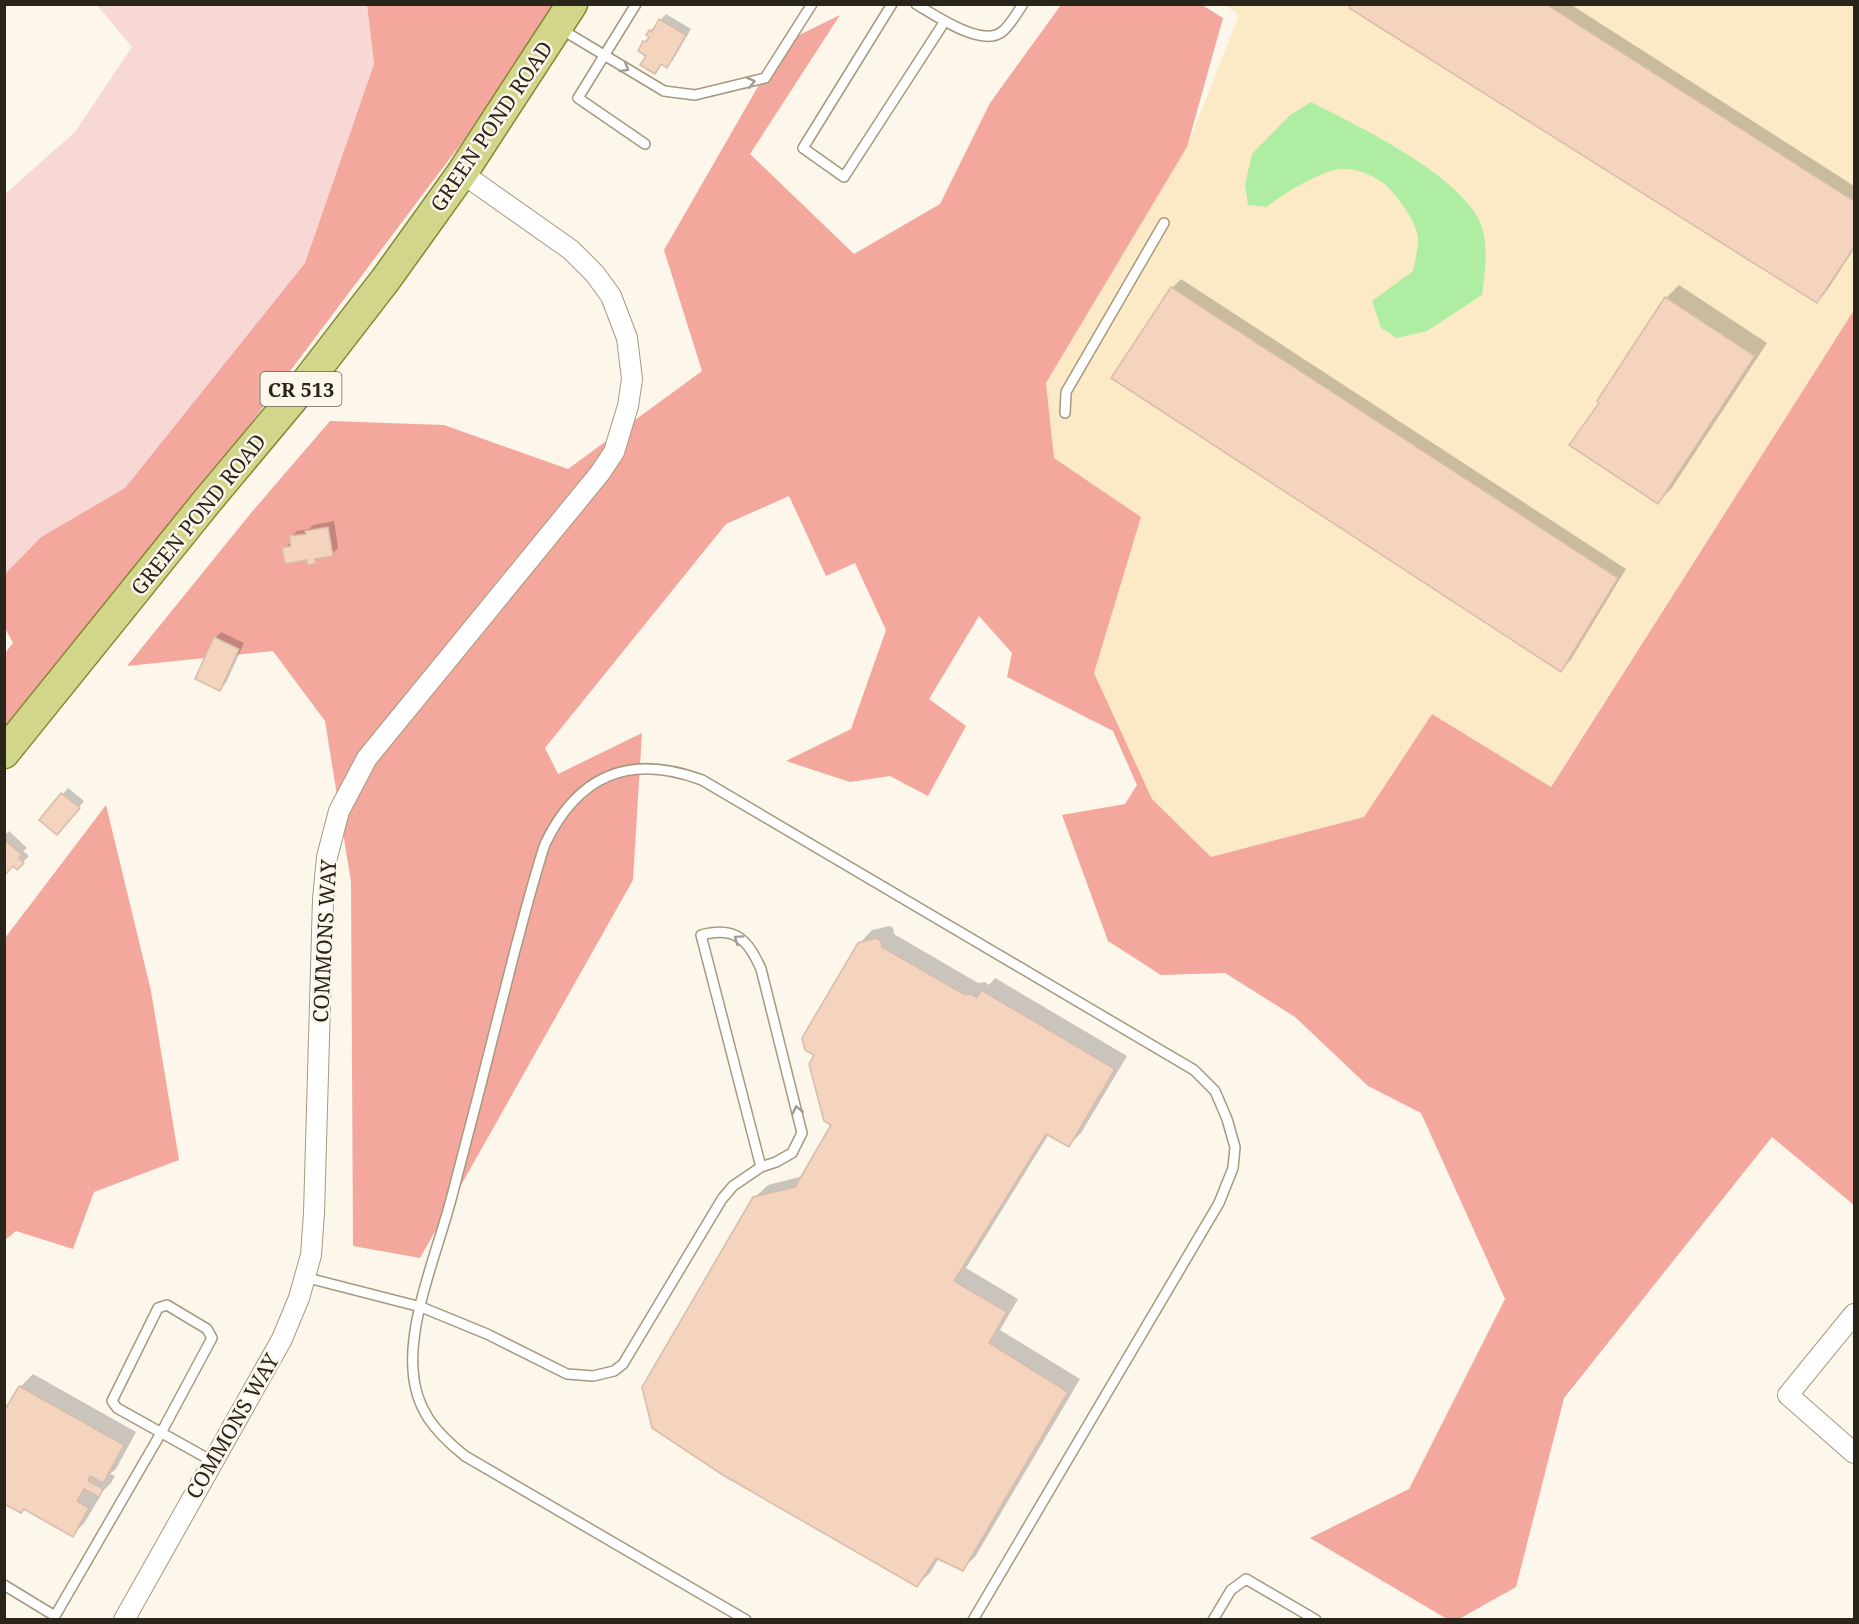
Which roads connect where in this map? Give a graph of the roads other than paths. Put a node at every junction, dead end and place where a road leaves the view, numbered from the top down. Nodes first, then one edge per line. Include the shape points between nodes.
1 (636, 4) edge
2 (812, 4) edge
3 (892, 4) edge
4 (916, 4) edge
5 (1023, 4) edge
6 (565, 16) edge
7 (945, 21) junction
8 (604, 56) junction
9 (645, 144) dead end
10 (462, 172) junction
11 (1164, 223) dead end
12 (1065, 413) dead end
13 (4, 753) edge
14 (761, 1167) junction
15 (304, 1277) junction
16 (421, 1306) junction
17 (1854, 1314) edge
18 (161, 1433) junction
19 (1854, 1453) edge
20 (212, 1461) junction
21 (4, 1586) edge
22 (59, 1618) edge
23 (124, 1620) edge
24 (746, 1620) edge
25 (973, 1620) edge
26 (1213, 1620) edge
27 (1316, 1620) edge

1 - 8 lane
8 -> 2 lane via 664,91 694,95 765,78
3 - 7 lane via 803,148 844,177
4 - 7 lane
5 - 7 lane via 1001,33 983,37
6 - 8 lane
6 - 10 main road, GREEN POND ROAD / CR 513
8 - 9 lane via 578,98
10 - 13 main road, GREEN POND ROAD / CR 513 via 305,384
10 - 15 street, COMMONS WAY via 571,250 596,273 611,296 627,338 632,379 614,452 600,473 367,758 339,811 327,857 323,899 314,1213 311,1255
11 - 12 lane via 1066,392
14 -> 14 lane via 792,1153 802,1133 764,980 753,952 739,937 722,932 701,935
14 - 16 lane via 733,1185 722,1199 623,1364 614,1371 593,1376 567,1374
15 - 16 lane
15 - 20 street, COMMONS WAY via 282,1339
16 - 24 lane via 412,1369 423,1410 442,1437 465,1456
16 - 25 lane via 538,865 552,828 580,793 612,775 639,768 662,768 702,780 1194,1070 1215,1091 1227,1119 1235,1147 1233,1168 1219,1203
17 - 19 street via 1788,1395
18 - 18 lane via 117,1408 112,1401 158,1308 167,1305 207,1329 212,1338
18 - 20 lane
18 - 22 lane
20 - 23 street, COMMONS WAY
21 - 22 lane
26 - 27 lane via 1231,1590 1246,1579

